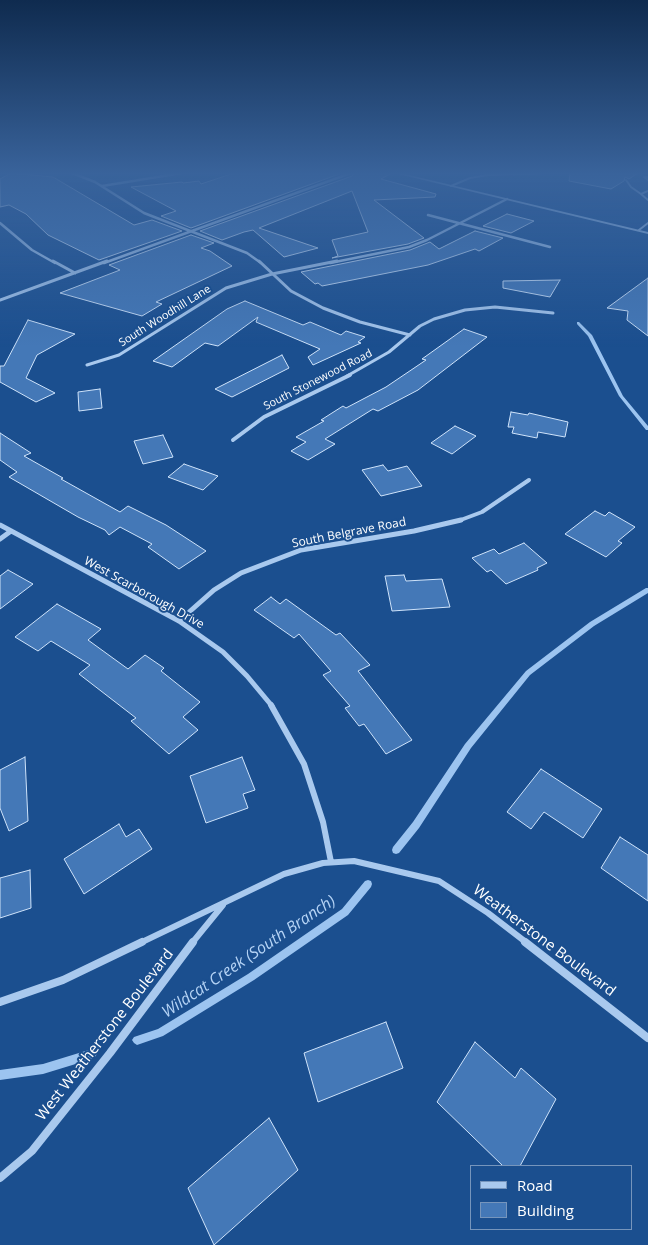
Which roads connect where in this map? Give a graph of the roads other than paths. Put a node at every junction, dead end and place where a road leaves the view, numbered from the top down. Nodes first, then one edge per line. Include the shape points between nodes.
1 (10, 231) edge
2 (444, 231) edge
3 (490, 231) edge
4 (189, 232) joint
5 (550, 247) dead end
6 (75, 273) junction
7 (272, 274) junction
8 (0, 300) edge
9 (553, 313) dead end
10 (410, 335) junction
11 (87, 365) dead end
12 (233, 440) dead end
13 (529, 480) dead end
14 (0, 525) edge
15 (11, 531) junction
16 (0, 539) edge
17 (179, 621) junction
18 (331, 862) junction
19 (225, 903) junction
20 (0, 1002) edge
21 (648, 1038) edge
22 (0, 1178) edge

1 - 6 street via 32,250
2 - 7 street, South Woodhill Lane via 401,249
3 - 5 street
4 - 6 street
4 - 7 street via 247,254
6 - 8 street
7 - 10 street via 291,291 323,308
7 - 11 street, South Woodhill Lane via 215,293 119,355
9 - 10 street, South Stonewood Road via 509,308 465,310 434,319
10 - 12 street, South Stonewood Road via 362,369 264,417
13 - 17 street, South Belgrave Road via 482,512 458,521 301,550 240,573 214,590
14 - 15 street, West Scarborough Drive
15 - 16 street
15 - 17 street, West Scarborough Drive
17 - 18 street, West Scarborough Drive via 223,652 272,706 304,764 323,822
18 - 19 street, West Weatherstone Boulevard via 284,874
18 - 21 street, Weatherstone Boulevard via 363,862 439,881 488,912
19 - 20 street, West Weatherstone Boulevard via 63,980
19 - 22 street, West Weatherstone Boulevard via 32,1151

